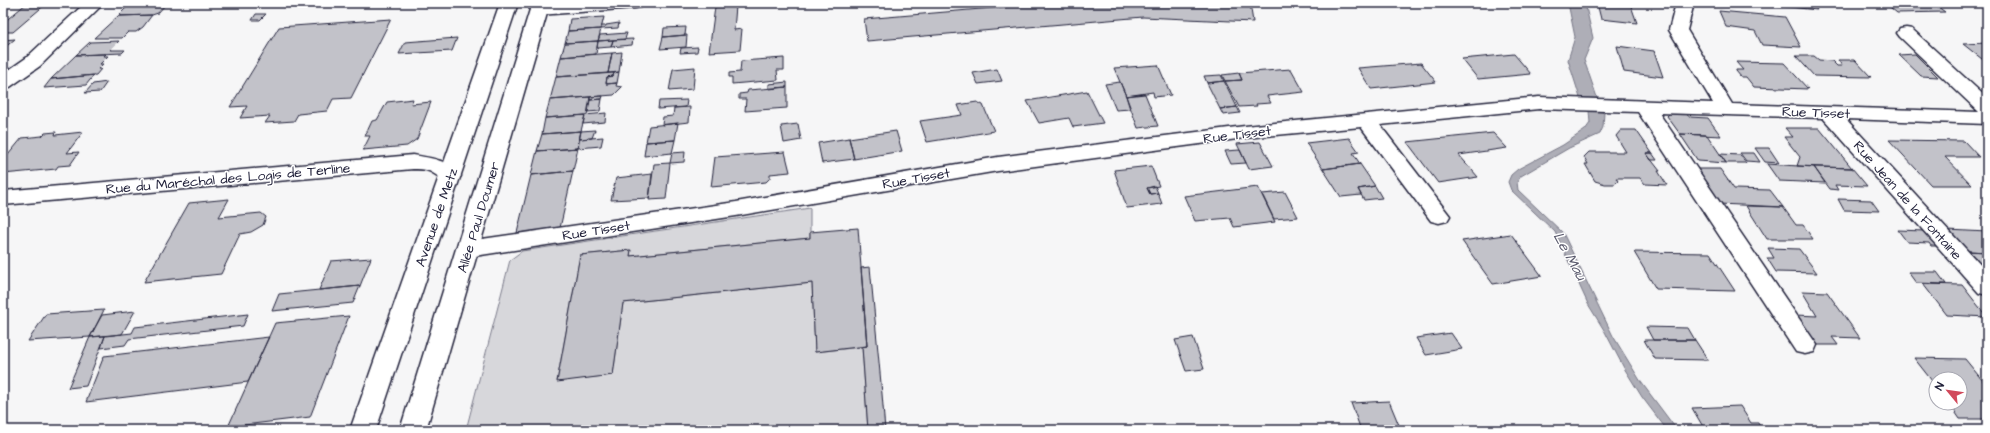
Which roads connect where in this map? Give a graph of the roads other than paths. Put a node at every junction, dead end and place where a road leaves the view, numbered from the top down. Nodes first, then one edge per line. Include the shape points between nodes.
1 (95, 3) edge
2 (509, 3) edge
3 (635, 3) edge
4 (1685, 3) edge
5 (540, 7) edge
6 (1906, 33) dead end
7 (3, 83) edge
8 (1644, 106) junction
9 (1726, 109) junction
10 (1987, 109) edge
11 (1828, 112) junction
12 (1987, 118) edge
13 (1366, 120) junction
14 (450, 176) junction
15 (3, 198) edge
16 (1439, 216) dead end
17 (468, 249) junction
18 (1987, 287) edge
19 (1805, 345) dead end
20 (363, 430) edge
21 (413, 430) edge

1 - 7 street via 33,62
2 - 14 street, Avenue de Metz
3 - 5 street
4 - 9 street via 1678,30
5 - 17 street, Allée Paul Doumer
6 - 10 street
8 - 9 street, Rue Tisset
8 - 13 street, Rue Tisset via 1539,103
8 - 19 street
9 - 11 street, Rue Tisset
11 - 12 street, Rue Tisset
11 - 18 street, Rue Jean de la Fontaine
13 - 16 street
13 - 17 street, Rue Tisset via 1245,132 998,164 736,209
14 - 15 street, Rue du Maréchal des Logis de Terline via 434,165 413,162
14 - 20 street, Avenue de Metz
17 - 21 street, Allée Paul Doumer

